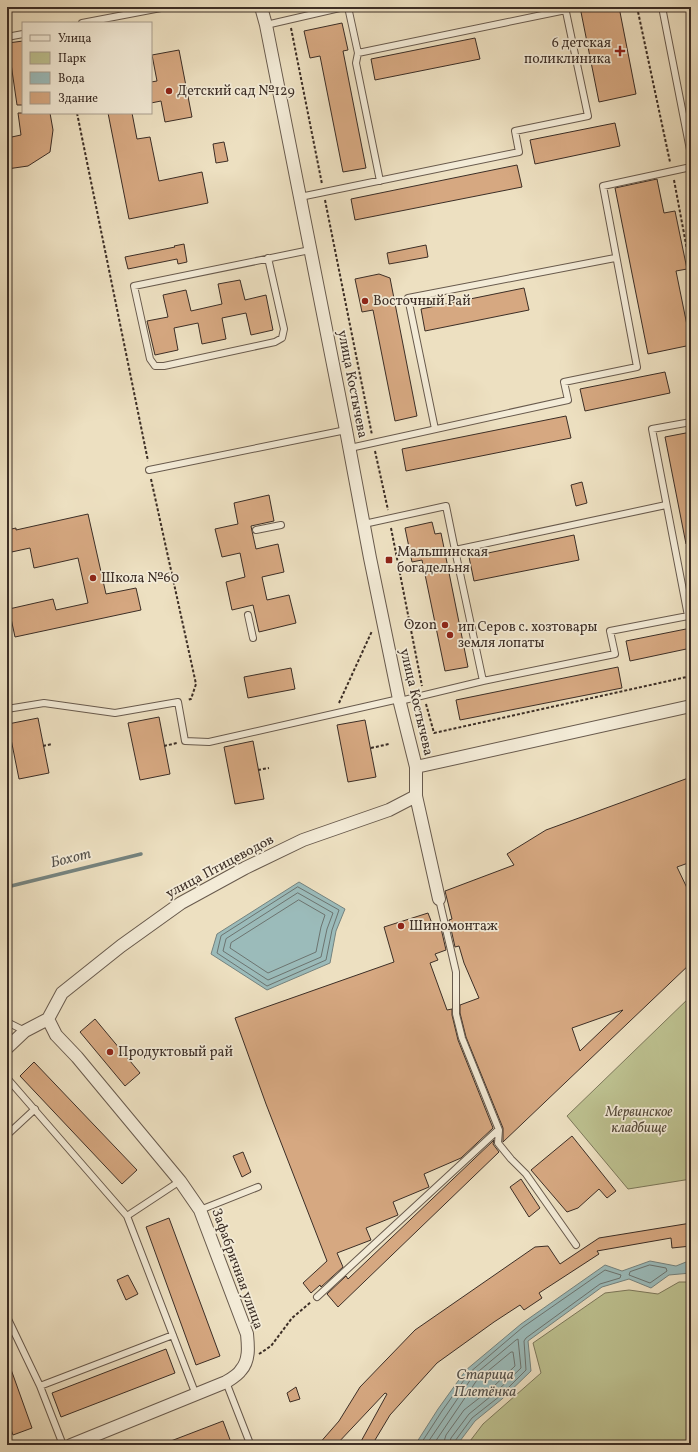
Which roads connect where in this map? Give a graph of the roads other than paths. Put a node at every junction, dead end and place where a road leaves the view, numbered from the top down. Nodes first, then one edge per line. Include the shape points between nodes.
1 (166, 7) edge
2 (261, 7) edge
3 (344, 7) edge
4 (348, 7) edge
5 (662, 7) edge
6 (565, 9) edge
7 (87, 22) edge
8 (266, 25) junction
9 (22, 34) edge
10 (7, 37) edge
11 (358, 53) junction
12 (691, 154) edge
13 (691, 167) edge
14 (380, 181) junction
15 (300, 197) junction
16 (310, 250) junction
17 (268, 258) junction
18 (616, 258) junction
19 (691, 422) edge
20 (435, 429) junction
21 (346, 430) junction
22 (350, 448) junction
23 (149, 470) road end
24 (666, 505) junction
25 (364, 524) junction
26 (281, 525) dead end
27 (256, 530) dead end
28 (455, 550) junction
29 (248, 615) dead end
30 (253, 638) dead end
31 (483, 681) junction
32 (400, 700) junction
33 (691, 706) edge
34 (7, 709) edge
35 (416, 767) junction
36 (416, 796) junction
37 (439, 899) joint
38 (48, 1019) junction
39 (7, 1022) edge
40 (25, 1031) junction
41 (7, 1048) edge
42 (7, 1078) edge
43 (35, 1109) junction
44 (498, 1130) junction
45 (7, 1135) edge
46 (180, 1180) junction
47 (258, 1187) dead end
48 (200, 1210) junction
49 (127, 1216) junction
50 (576, 1245) dead end
51 (316, 1298) road end
52 (7, 1317) edge
53 (173, 1335) junction
54 (226, 1382) junction
55 (40, 1386) junction
56 (196, 1395) junction
57 (63, 1445) edge
58 (71, 1445) edge
59 (247, 1445) edge

1 - 7 lane
2 - 8 street, улица Костычева
3 - 8 lane
4 - 11 lane
5 - 12 lane
6 - 11 lane
6 - 14 lane via 588,116 515,131 519,152
8 - 15 street, улица Костычева
9 - 10 lane
11 - 14 lane via 356,63
13 - 18 lane via 603,186
14 - 15 lane
15 - 16 street, улица Костычева
16 - 17 lane
16 - 21 street, улица Костычева
17 - 17 lane via 284,329 282,338 274,342 179,363 155,366 150,359 134,286
18 - 20 lane via 638,367 564,382 568,400
18 - 20 lane via 408,298
19 - 24 lane via 652,429
20 - 22 lane
21 - 22 street, улица Костычева
21 - 23 lane
22 - 25 street, улица Костычева
24 - 28 lane
24 - 31 lane via 688,616 610,631 615,654
25 - 28 lane via 446,506
25 - 32 street, улица Костычева
26 - 27 lane
28 - 31 lane
29 - 30 lane
31 - 32 lane
32 - 34 lane via 209,742 185,741 178,702 115,714 44,703
32 - 35 street, улица Костычева
33 - 35 street, улица Костычева
35 - 36 street, улица Костычева
36 - 37 street, улица Костычева
36 - 38 street, улица Птицеводов via 389,810 303,840 181,903 120,946 62,993
37 - 44 lane via 456,972 456,1014 462,1038
38 - 40 street
38 - 46 street, Зафабричная улица via 56,1035
39 - 40 lane
40 - 41 street
42 - 43 lane
43 - 45 lane
43 - 49 lane
44 - 50 lane via 498,1143 526,1174
44 - 51 lane
46 - 48 street, Зафабричная улица
46 - 49 lane
47 - 48 lane
48 - 54 street, Зафабричная улица via 247,1334 249,1347 245,1365
49 - 53 lane
52 - 55 lane
53 - 55 lane
53 - 56 lane
54 - 56 street
54 - 59 lane via 249,1440
55 - 57 lane
56 - 58 street

